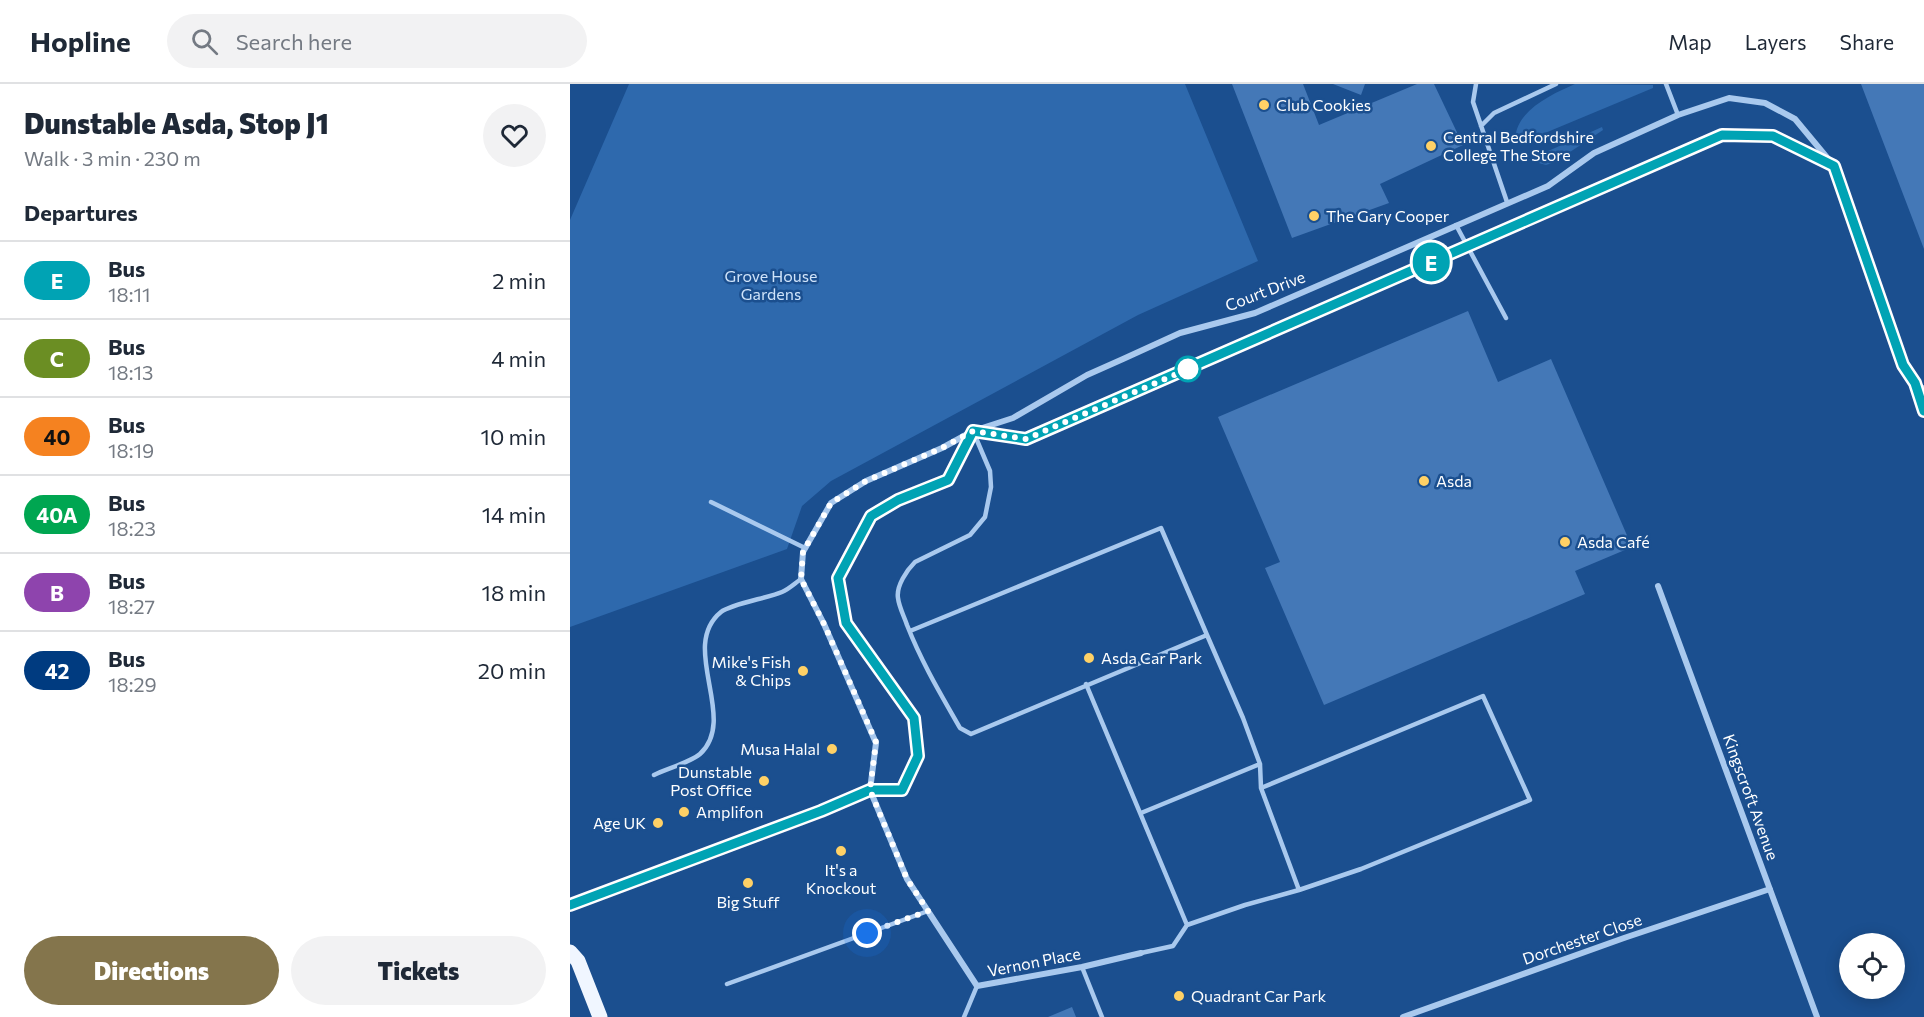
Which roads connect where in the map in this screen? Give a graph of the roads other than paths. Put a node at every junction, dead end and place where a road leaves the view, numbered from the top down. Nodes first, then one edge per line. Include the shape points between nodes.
1 (1476, 84) edge
2 (1556, 84) edge
3 (1665, 84) edge
4 (1678, 115) junction
5 (1481, 126) junction
6 (1834, 166) junction
7 (1507, 202) junction
8 (1456, 225) junction
9 (1467, 246) junction
10 (1506, 318) dead end
11 (1915, 383) junction
12 (1924, 389) edge
13 (1924, 411) edge
14 (973, 431) junction
15 (711, 502) dead end
16 (804, 550) junction
17 (801, 579) junction
18 (1658, 586) dead end
19 (910, 631) junction
20 (1207, 635) junction
21 (1086, 684) junction
22 (1260, 764) junction
23 (654, 775) dead end
24 (1261, 788) junction
25 (870, 790) junction
26 (1141, 813) junction
27 (1770, 889) junction
28 (1299, 890) junction
29 (570, 905) edge
30 (928, 911) junction
31 (1187, 925) junction
32 (570, 952) edge
33 (1141, 953) joint
34 (1082, 967) junction
35 (727, 984) dead end
36 (977, 986) junction
37 (600, 1017) edge
38 (964, 1017) edge
39 (1102, 1017) edge
40 (1403, 1017) edge
41 (1817, 1017) edge

1 - 5 lane via 1473,102
2 - 5 lane via 1494,112
3 - 4 lane
4 - 6 street, Court Drive via 1729,98 1766,104 1796,119
4 - 7 street, Court Drive via 1594,153 1548,186
5 - 7 lane
6 - 9 lane via 1773,136 1722,135
6 - 11 street, Court Drive via 1903,365
7 - 8 street, Court Drive
8 - 9 lane
8 - 14 street, Court Drive via 1255,313 1180,333 1087,375 1013,418
9 - 10 lane
9 - 14 lane via 1026,439
11 - 12 street
11 - 13 street, Court Drive
14 - 16 street, Court Drive via 866,481 831,503
14 - 19 lane via 990,471 985,517 970,535 908,569 898,597
14 - 25 lane via 948,480 898,500 871,516 838,578 846,623 914,718 918,756 902,790
15 - 16 lane
16 - 17 street
17 - 23 lane via 782,592 722,611 710,627 704,648 715,720 710,741 699,755
17 - 25 street, Vernon Place via 876,742
18 - 27 street, Kingscroft Avenue
19 - 20 lane via 1161,528
19 - 21 lane via 919,656 960,728 971,734
20 - 21 lane
20 - 22 lane
21 - 26 lane
22 - 24 lane
22 - 26 lane
24 - 28 lane
24 - 28 lane via 1483,696 1530,800
25 - 29 street
25 - 30 street, Vernon Place via 907,879
26 - 31 lane
27 - 40 street, Dorchester Close
27 - 41 street, Kingscroft Avenue
28 - 31 lane
30 - 35 lane
30 - 36 street, Vernon Place
31 - 33 lane via 1173,946
32 - 37 main road via 578,961
33 - 34 street, Vernon Place
34 - 36 street, Vernon Place
34 - 39 lane
36 - 38 lane

